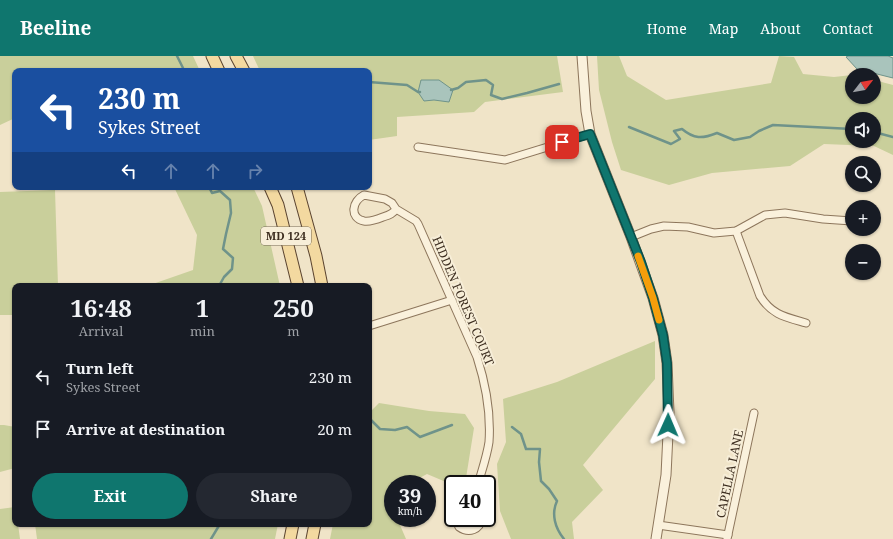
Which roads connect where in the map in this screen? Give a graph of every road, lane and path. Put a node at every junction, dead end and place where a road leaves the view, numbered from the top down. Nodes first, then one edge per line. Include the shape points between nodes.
1 (212, 56) edge
2 (236, 56) edge
3 (582, 56) edge
4 (218, 68) edge
5 (242, 68) edge
6 (590, 134) junction
7 (418, 148) dead end
8 (271, 190) edge
9 (297, 190) edge
10 (396, 209) junction
11 (845, 221) edge
12 (736, 231) junction
13 (631, 237) junction
14 (297, 283) edge
15 (321, 283) edge
16 (452, 300) junction
17 (806, 324) dead end
18 (372, 325) edge
19 (754, 413) dead end
20 (480, 475) edge
21 (658, 525) junction
22 (292, 527) edge
23 (314, 527) edge
24 (459, 527) edge
25 (478, 527) edge
26 (728, 537) edge
27 (290, 539) edge
28 (312, 539) edge
29 (656, 539) edge

1 - 4 main road
2 - 5 main road
3 - 6 street
6 - 7 street via 505,160
6 - 13 street
8 - 14 main road, MD 124 via 278,205
9 - 15 main road, MD 124
10 - 10 street, HIDDEN FOREST COURT via 385,199 368,195 359,198 353,208 354,213 363,221 390,215
10 - 16 street, HIDDEN FOREST COURT via 418,224
11 - 12 street via 823,220 785,213 765,215
12 - 13 street via 714,233 688,227 664,226
12 - 17 street via 765,304 780,315
13 - 21 street via 653,298 667,363 669,413 666,475
16 - 18 street
16 - 20 street, HIDDEN FOREST COURT via 477,357 486,390 489,443
19 - 26 street, CAPELLA LANE
21 - 26 street
21 - 29 street
22 - 27 main road
23 - 28 main road
24 - 25 street via 467,531

